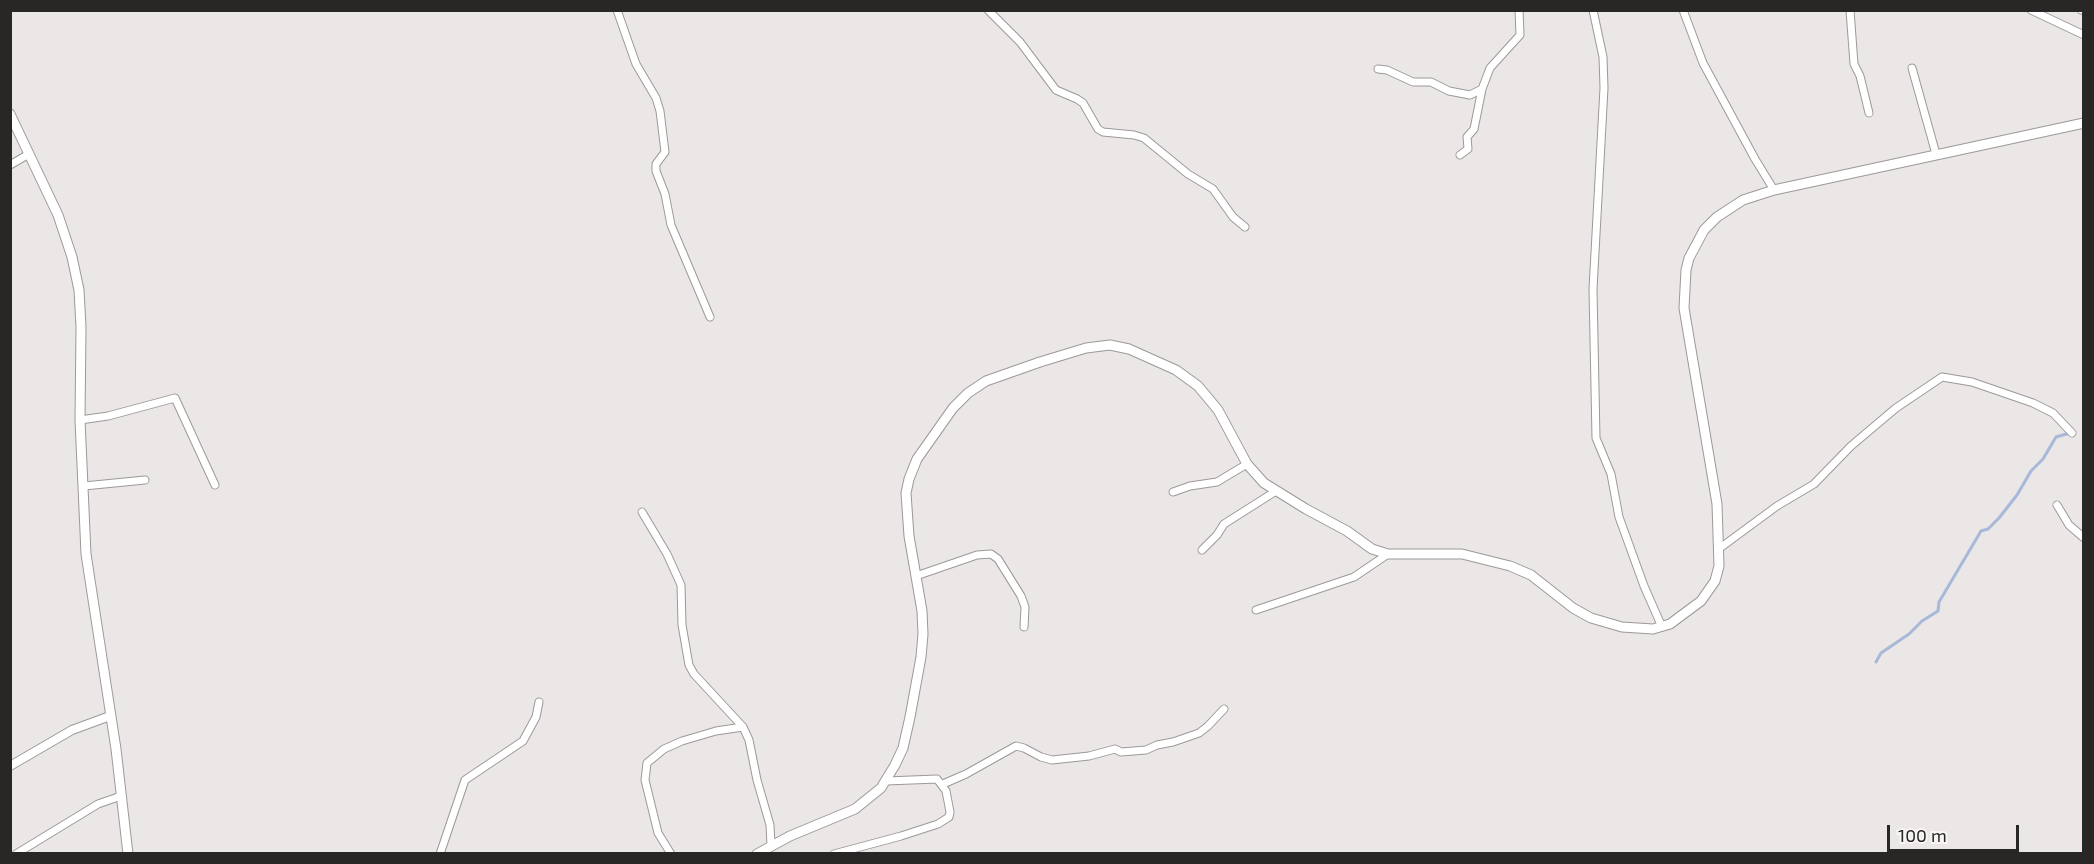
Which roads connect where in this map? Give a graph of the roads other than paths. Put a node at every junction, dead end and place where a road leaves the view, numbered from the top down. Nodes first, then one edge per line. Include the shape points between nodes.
1 (617, 10) edge
2 (988, 10) edge
3 (1519, 10) edge
4 (1593, 10) edge
5 (1683, 10) edge
6 (1850, 10) edge
7 (2031, 10) edge
8 (2084, 35) edge
9 (1912, 68) dead end
10 (1378, 69) dead end
11 (1482, 89) junction
12 (1869, 113) dead end
13 (10, 114) edge
14 (2084, 123) edge
15 (29, 154) junction
16 (1936, 154) junction
17 (1461, 155) dead end
18 (10, 165) edge
19 (1774, 190) junction
20 (1245, 227) dead end
21 (710, 317) dead end
22 (80, 420) junction
23 (2072, 433) dead end
24 (1248, 464) junction
25 (145, 480) dead end
26 (214, 485) dead end
27 (84, 486) junction
28 (1276, 491) junction
29 (1173, 492) dead end
30 (2057, 505) dead end
31 (642, 512) dead end
32 (2084, 538) edge
33 (1720, 548) junction
34 (1202, 550) dead end
35 (1388, 554) junction
36 (916, 576) junction
37 (1256, 610) dead end
38 (1024, 627) dead end
39 (1662, 627) junction
40 (539, 702) dead end
41 (1224, 709) dead end
42 (110, 716) junction
43 (743, 727) junction
44 (10, 765) edge
45 (886, 782) junction
46 (943, 784) junction
47 (121, 796) junction
48 (772, 849) edge
49 (759, 852) edge
50 (16, 854) edge
51 (128, 854) edge
52 (440, 854) edge
53 (671, 854) edge
54 (834, 854) edge

1 - 21 street via 636,64 657,98 665,152 656,171 671,225
2 - 20 street via 1020,42 1056,90 1083,104 1098,129 1144,138 1213,189
3 - 11 street via 1520,35 1490,68
4 - 39 street via 1603,57 1604,88 1593,289 1596,438 1611,474 1619,516
5 - 19 street via 1703,63
6 - 12 street via 1854,64
7 - 8 street
9 - 16 street
10 - 11 street via 1470,96
11 - 17 street via 1474,129 1467,137 1468,149
13 - 15 main road
14 - 16 main road
15 - 18 street
15 - 22 main road via 72,257 81,327
16 - 19 main road
19 - 33 main road via 1743,200 1717,217 1699,237 1686,270 1684,308 1717,504
22 - 26 street via 175,398
22 - 27 main road
23 - 33 street via 2053,413 2034,403 1971,382 1942,377 1896,408 1814,484
24 - 28 main road
24 - 29 street via 1217,482
24 - 36 main road via 1218,410 1198,386 1176,370 1129,349 1097,346 1006,373 986,381 959,401 911,470 906,493
25 - 27 street
27 - 42 main road via 87,564
28 - 34 street via 1224,524
28 - 35 main road via 1372,549
30 - 32 street via 2069,525
31 - 43 street via 681,585 682,626 689,664
33 - 39 main road via 1717,574 1707,595 1683,616
35 - 37 street via 1354,577
35 - 39 main road via 1462,554 1510,566 1591,618 1638,629
36 - 38 street via 991,554 1022,596
36 - 45 main road via 922,611 921,657 907,734
40 - 52 street via 523,741 465,780
41 - 46 street via 1199,733 1146,750 1115,749 1052,760 1016,746
42 - 44 street via 72,730
42 - 47 main road
43 - 48 street via 767,809
43 - 53 street via 682,741 647,763 645,780 658,833
45 - 46 street via 934,778
45 - 48 main road via 855,809
46 - 54 street via 950,812 945,821
47 - 50 street via 98,804
47 - 51 main road
48 - 49 main road

